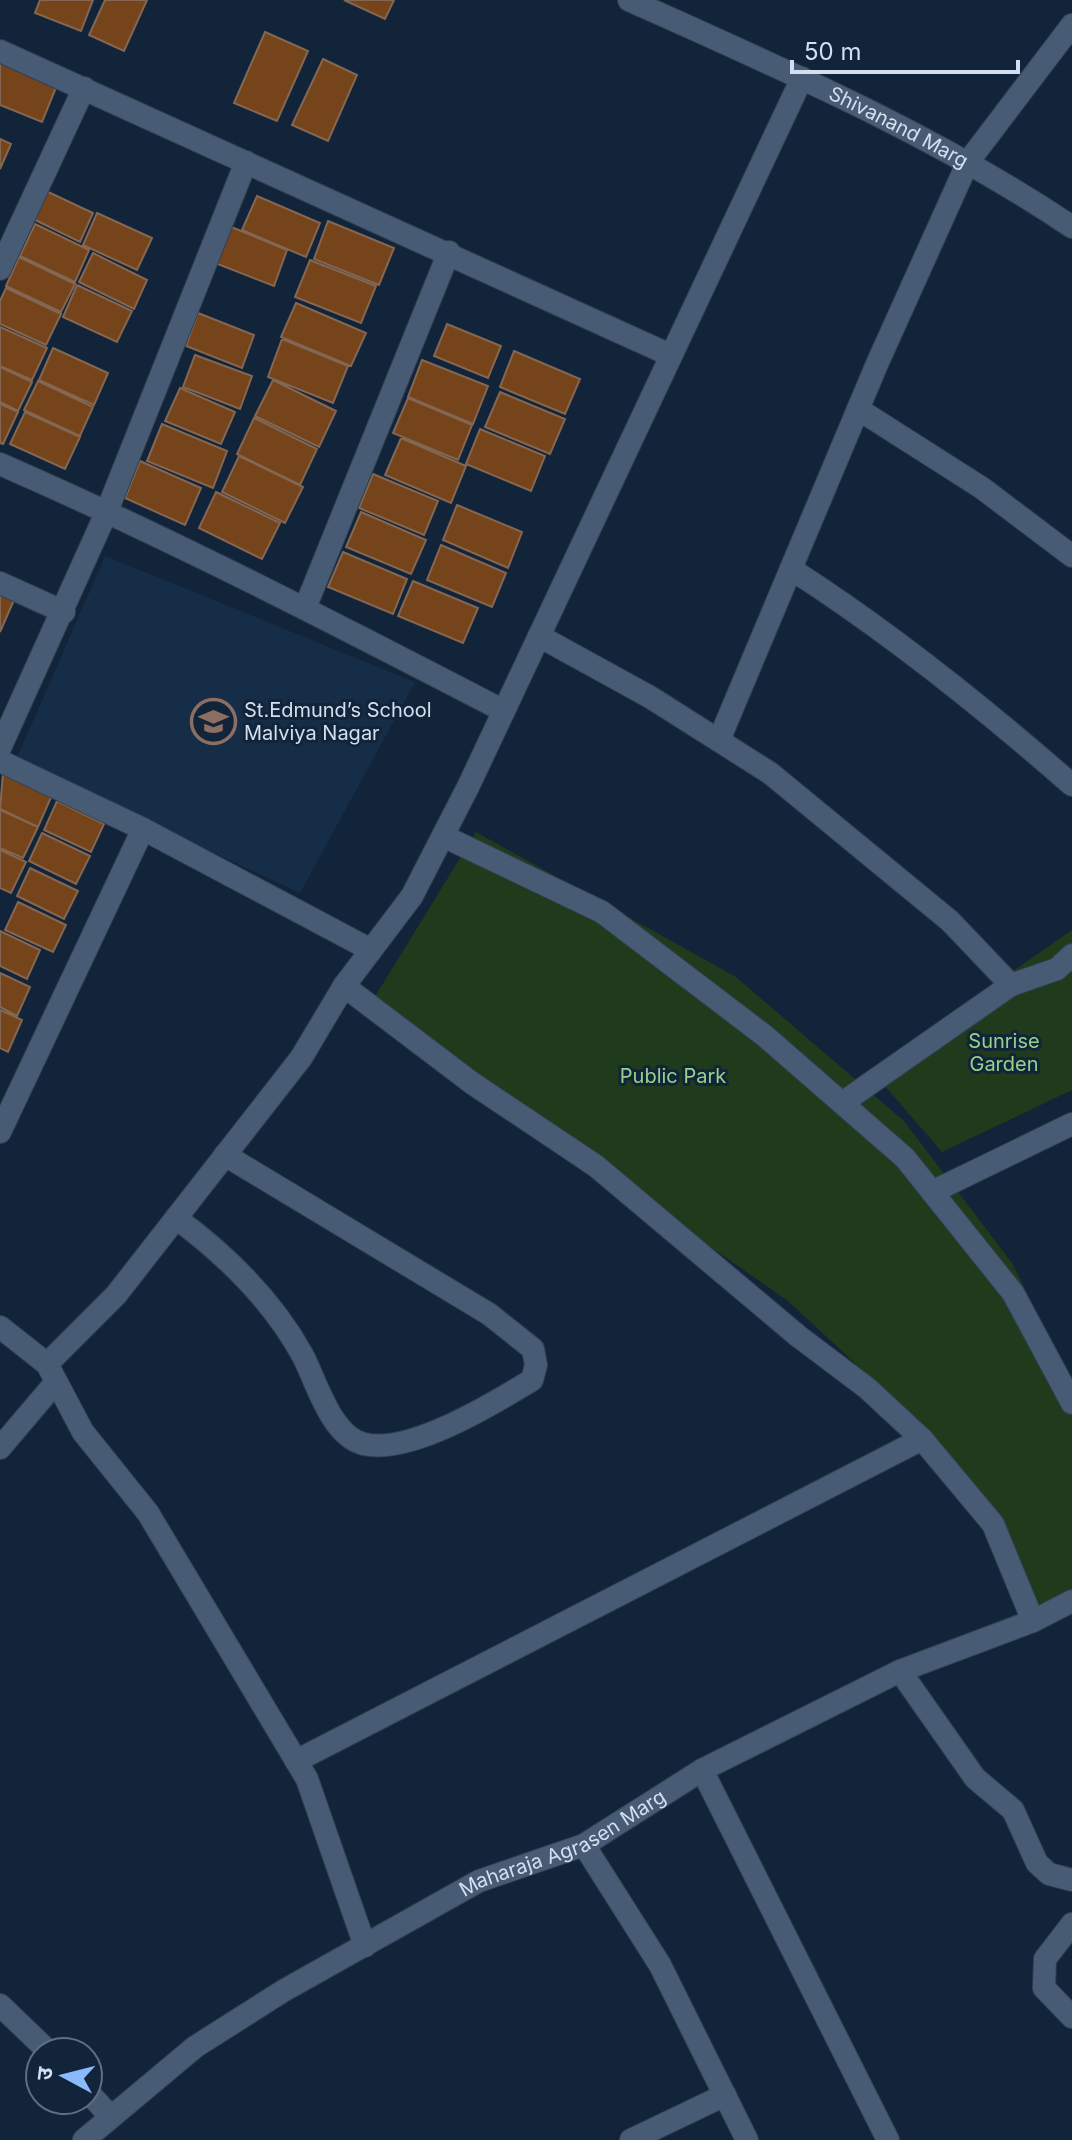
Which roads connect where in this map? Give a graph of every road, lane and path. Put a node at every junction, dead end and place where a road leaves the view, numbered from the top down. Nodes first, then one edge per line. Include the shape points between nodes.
1 (629, 0) edge
2 (1072, 25) edge
3 (0, 51) edge
4 (802, 78) junction
5 (84, 88) junction
6 (246, 162) junction
7 (968, 162) junction
8 (1072, 227) edge
9 (449, 252) junction
10 (0, 269) edge
11 (670, 355) junction
12 (858, 409) junction
13 (0, 464) edge
14 (107, 511) junction
15 (1072, 556) edge
16 (791, 569) junction
17 (0, 583) edge
18 (305, 608) junction
19 (64, 612) junction
20 (539, 636) junction
21 (504, 711) junction
22 (719, 740) junction
23 (0, 748) edge
24 (0, 761) edge
25 (1072, 785) edge
26 (143, 829) junction
27 (443, 836) junction
28 (371, 950) junction
29 (1072, 955) edge
30 (1011, 985) junction
31 (344, 986) junction
32 (842, 1103) junction
33 (1072, 1124) edge
34 (1, 1127) edge
35 (225, 1155) junction
36 (932, 1192) junction
37 (176, 1218) junction
38 (0, 1327) edge
39 (1062, 1360) edge
40 (52, 1373) junction
41 (1072, 1403) edge
42 (922, 1439) junction
43 (0, 1448) edge
44 (1072, 1601) edge
45 (1033, 1621) junction
46 (900, 1671) junction
47 (296, 1761) junction
48 (702, 1770) junction
49 (584, 1845) junction
50 (1072, 1880) edge
51 (1072, 1924) edge
52 (365, 1946) junction
53 (0, 2005) edge
54 (1072, 2017) edge
55 (32, 2036) edge
56 (725, 2095) junction
57 (104, 2109) edge
58 (110, 2116) junction
59 (84, 2140) edge
60 (631, 2140) edge
61 (747, 2140) edge
62 (888, 2140) edge

1 - 4 street, Shivanand Marg
2 - 7 street
3 - 5 street
4 - 7 street, Shivanand Marg
4 - 11 street
5 - 6 street
5 - 10 street
6 - 9 street
6 - 14 street
7 - 8 street, Shivanand Marg
7 - 12 street
9 - 11 street
9 - 18 street
11 - 20 street
12 - 15 street via 982,488
12 - 16 street
13 - 14 street
14 - 18 street
14 - 19 street
16 - 22 street
16 - 25 street via 968,695
17 - 19 street
18 - 21 street
19 - 23 street
20 - 21 street
20 - 22 street
21 - 27 street
22 - 30 street via 770,773 950,921
24 - 26 street
26 - 28 street
26 - 34 street
27 - 28 street via 412,896
27 - 32 street via 602,912 765,1036
28 - 31 street
29 - 30 street via 1057,969
30 - 32 street
31 - 35 street via 301,1058
31 - 42 street via 472,1083 596,1166
32 - 36 street via 905,1158
33 - 36 street
35 - 37 street
35 - 37 street via 489,1314 533,1349 532,1380 404,1443 363,1444 340,1429 300,1352 248,1281 220,1250
36 - 39 street
37 - 40 street
38 - 40 street
39 - 41 street
40 - 43 street
40 - 47 street via 83,1432 148,1513
42 - 45 street via 993,1524
42 - 47 street
44 - 45 street, Maharaja Agrasen Marg
45 - 46 street, Maharaja Agrasen Marg
46 - 48 street, Maharaja Agrasen Marg
46 - 50 street via 975,1778 1013,1810 1037,1863 1049,1874
47 - 52 street via 307,1779
48 - 49 street, Maharaja Agrasen Marg
48 - 62 street
49 - 52 street, Maharaja Agrasen Marg via 479,1881
49 - 56 street via 660,1965
51 - 54 street via 1045,1959 1044,1988
52 - 58 street, Maharaja Agrasen Marg via 195,2047
53 - 55 street
56 - 60 street
56 - 61 street
57 - 58 street
58 - 59 street, Maharaja Agrasen Marg

